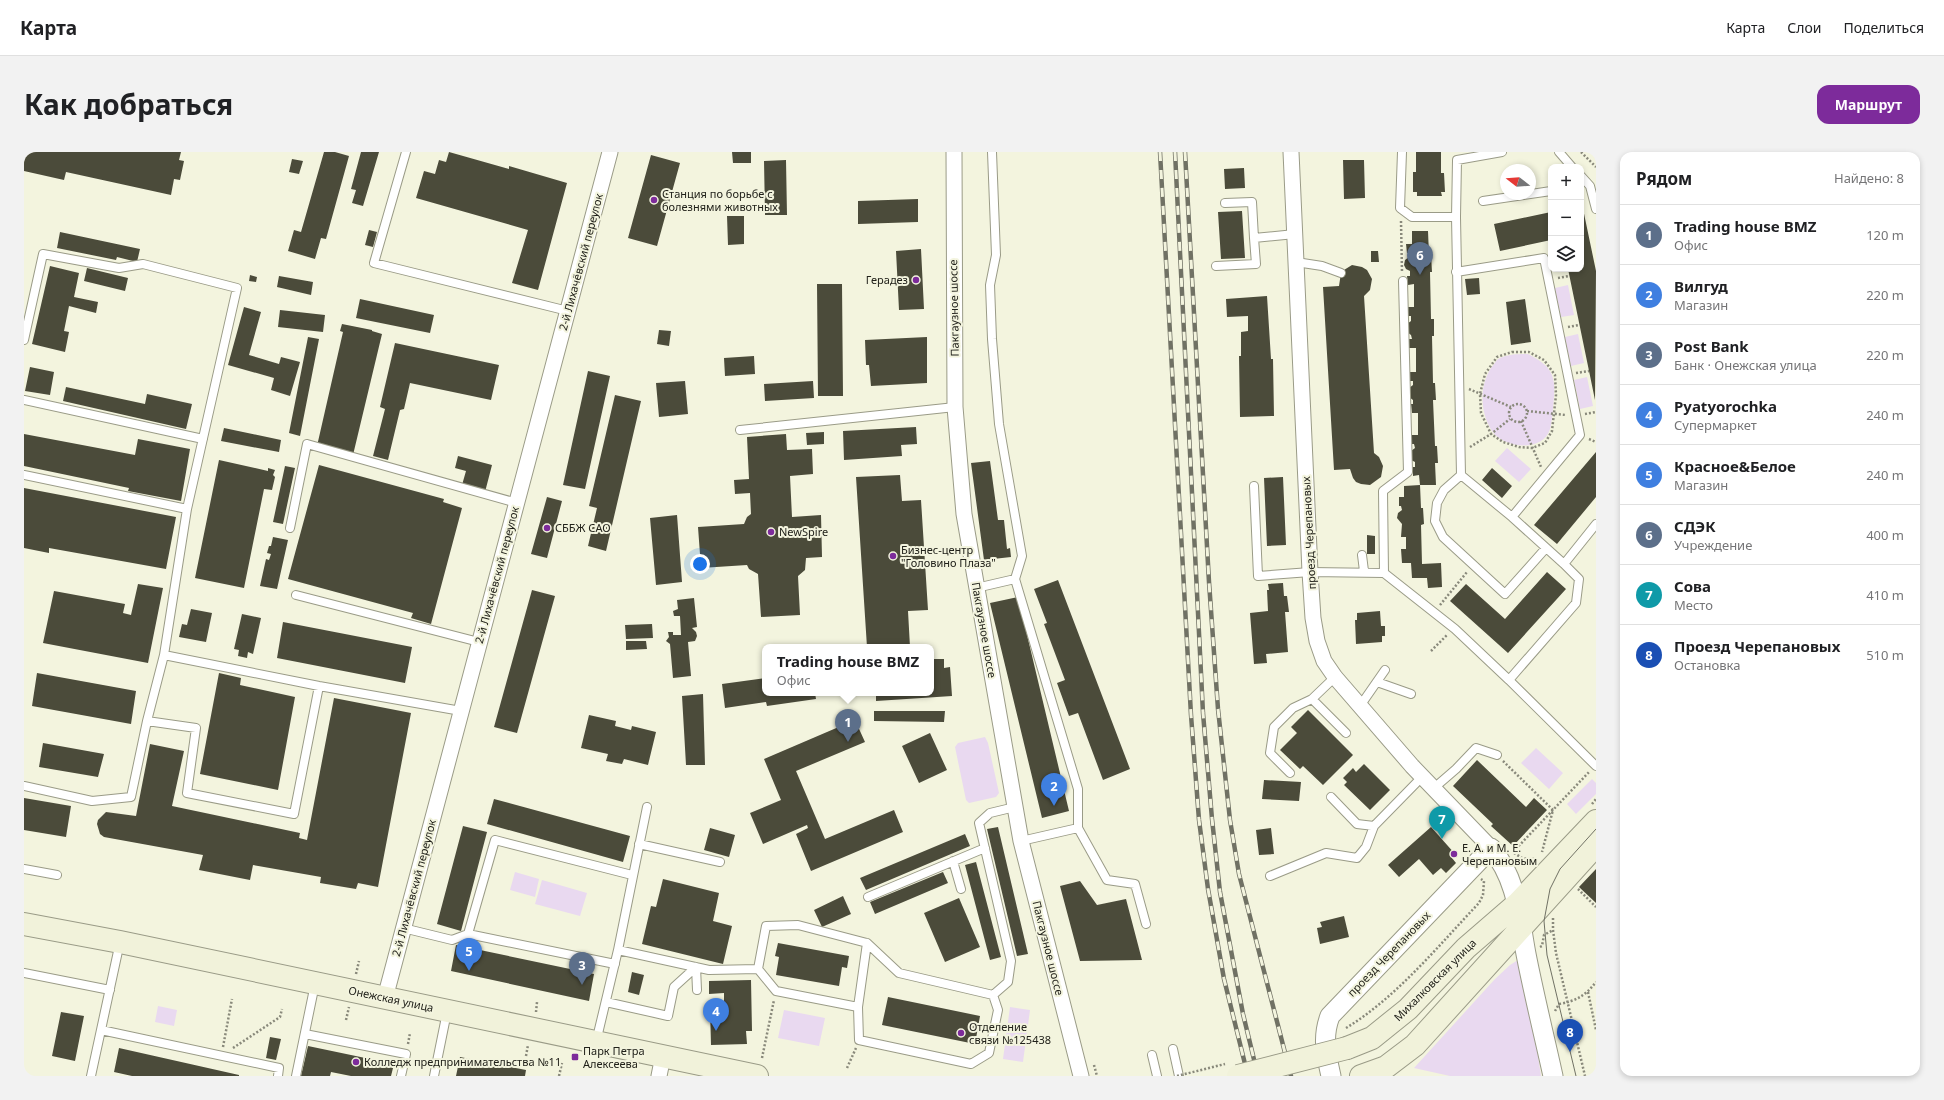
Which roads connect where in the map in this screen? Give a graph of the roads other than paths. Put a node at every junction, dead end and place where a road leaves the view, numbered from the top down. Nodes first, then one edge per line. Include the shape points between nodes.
1 (406, 152) edge
2 (610, 152) edge
3 (954, 152) edge
4 (992, 152) edge
5 (1291, 152) edge
6 (1402, 152) edge
7 (1502, 152) edge
8 (1559, 152) edge
9 (1569, 164) edge
10 (1584, 179) edge
11 (1590, 186) junction
12 (1584, 187) edge
13 (1548, 191) edge
14 (1483, 201) dead end
15 (1225, 203) dead end
16 (1596, 209) edge
17 (1456, 217) junction
18 (1295, 234) junction
19 (1254, 238) junction
20 (1296, 262) junction
21 (1216, 266) dead end
22 (1456, 272) junction
23 (1341, 274) dead end
24 (1403, 282) road end
25 (568, 311) junction
26 (24, 340) edge
27 (24, 400) edge
28 (955, 407) junction
29 (740, 430) dead end
30 (203, 439) junction
31 (24, 475) edge
32 (1462, 475) junction
33 (1254, 486) dead end
34 (517, 503) junction
35 (187, 509) junction
36 (1512, 517) junction
37 (1596, 524) edge
38 (290, 528) dead end
39 (1546, 548) junction
40 (1362, 555) dead end
41 (1564, 564) junction
42 (1364, 571) junction
43 (1310, 572) junction
44 (1384, 573) junction
45 (1015, 579) junction
46 (976, 588) junction
47 (296, 595) dead end
48 (479, 642) junction
49 (164, 654) junction
50 (1385, 670) dead end
51 (1335, 677) junction
52 (1510, 680) junction
53 (1377, 682) junction
54 (319, 686) junction
55 (1411, 694) dead end
56 (1312, 699) junction
57 (1360, 706) junction
58 (461, 711) junction
59 (147, 721) junction
60 (1346, 733) dead end
61 (1497, 755) road end
62 (1596, 766) edge
63 (1290, 773) dead end
64 (1422, 777) junction
65 (24, 786) edge
66 (1434, 788) junction
67 (1331, 797) dead end
68 (647, 807) dead end
69 (1015, 807) junction
70 (1593, 813) edge
71 (1374, 826) junction
72 (1078, 828) junction
73 (1021, 841) junction
74 (639, 844) junction
75 (1596, 845) edge
76 (985, 848) junction
77 (1499, 848) junction
78 (952, 861) junction
79 (720, 862) dead end
80 (24, 869) edge
81 (57, 875) dead end
82 (632, 875) junction
83 (1270, 876) dead end
84 (961, 889) dead end
85 (868, 897) dead end
86 (1518, 903) junction
87 (24, 924) edge
88 (1146, 924) dead end
89 (403, 928) junction
90 (1522, 928) junction
91 (468, 934) junction
92 (120, 942) junction
93 (867, 943) junction
94 (618, 950) junction
95 (614, 964) junction
96 (696, 967) junction
97 (758, 969) junction
98 (24, 973) edge
99 (316, 983) junction
100 (110, 990) junction
101 (697, 990) dead end
102 (993, 995) junction
103 (385, 998) junction
104 (606, 1002) junction
105 (858, 1006) junction
106 (448, 1011) junction
107 (101, 1030) junction
108 (305, 1034) junction
109 (596, 1042) junction
110 (1173, 1049) dead end
111 (1152, 1054) dead end
112 (661, 1066) edge
113 (760, 1067) edge
114 (91, 1076) edge
115 (278, 1076) edge
116 (296, 1076) edge
117 (401, 1076) edge
118 (434, 1076) edge
119 (1081, 1076) edge
120 (1157, 1076) edge
121 (1180, 1076) edge
122 (1238, 1076) edge
123 (1331, 1076) edge
124 (1361, 1076) edge
125 (1553, 1076) edge

1 - 25 lane via 374,263
2 - 25 street, 2-й Лихачёвский переулок
3 - 28 street, Пакгаузное шоссе
4 - 45 lane via 996,255 990,285 992,339 999,424 1022,556
5 - 18 street, проезд Черепановых
6 - 17 lane via 1400,208 1412,217
7 - 17 lane via 1457,160
8 - 9 lane
10 - 11 lane
11 - 12 lane
11 - 16 lane
13 - 14 lane
15 - 19 lane via 1252,202
17 - 22 lane
18 - 19 lane
18 - 20 street, проезд Черепановых
19 - 21 lane via 1256,264
20 - 23 lane via 1322,266
20 - 43 street, проезд Черепановых
22 - 32 lane
22 - 36 lane via 1544,258 1580,435
24 - 44 lane via 1408,472 1384,491
25 - 34 street, 2-й Лихачёвский переулок
26 - 30 lane via 43,254 119,268 143,264 237,288
27 - 30 lane
28 - 29 lane
28 - 46 street, Пакгаузное шоссе via 964,514
30 - 35 lane
31 - 35 lane
32 - 36 lane
32 - 39 lane via 1444,490 1437,503 1435,521 1442,537 1505,594
33 - 43 lane via 1258,576
34 - 38 lane via 307,444
34 - 48 street, 2-й Лихачёвский переулок
35 - 49 lane
36 - 39 lane
37 - 41 lane
39 - 41 lane
40 - 42 lane
41 - 52 lane via 1579,579 1576,603
42 - 43 lane
42 - 44 lane
43 - 51 street, проезд Черепановых via 1317,641 1324,661
44 - 52 lane via 1435,611
45 - 46 lane
45 - 72 lane via 1078,789
46 - 69 street, Пакгаузное шоссе
47 - 48 lane
48 - 58 street, 2-й Лихачёвский переулок
49 - 54 lane
49 - 59 lane
50 - 53 lane
51 - 56 lane
51 - 57 street, проезд Черепановых
52 - 62 lane
53 - 55 lane
53 - 57 lane
54 - 58 lane
54 - 59 lane via 294,814 187,793 196,728
56 - 60 lane
56 - 63 lane via 1293,708 1274,728 1270,753
57 - 64 street, проезд Черепановых
58 - 89 street, 2-й Лихачёвский переулок
59 - 65 lane via 131,797 92,801
61 - 66 lane via 1476,748
64 - 66 street, проезд Черепановых
64 - 71 lane
66 - 77 street, проезд Черепановых
67 - 71 lane via 1357,824
68 - 74 lane
69 - 73 street, Пакгаузное шоссе
69 - 76 lane via 990,813 979,823
70 - 86 main road, Михалковская улица
71 - 83 lane via 1366,847 1357,858 1326,853
72 - 73 lane
72 - 88 lane via 1106,880 1135,884
73 - 119 street, Пакгаузное шоссе
74 - 79 lane
74 - 82 lane
75 - 90 main road
76 - 78 lane
76 - 102 lane via 1011,961 1008,982
77 - 86 street, проезд Черепановых
77 - 123 street, проезд Черепановых via 1330,1016 1324,1038
78 - 84 lane
78 - 85 lane
80 - 81 lane
82 - 91 lane via 495,840
82 - 94 lane
86 - 90 street, проезд Черепановых
86 - 122 main road, Михалковская улица, bridge via 1466,948 1408,1009 1372,1038 1345,1039
87 - 92 main road, Онежская улица
89 - 91 lane via 452,940
89 - 103 street, 2-й Лихачёвский переулок
90 - 124 main road via 1415,1045 1386,1067
90 - 125 street, проезд Черепановых
91 - 95 lane
92 - 99 main road, Онежская улица
92 - 100 lane
93 - 97 lane via 798,926 766,926
93 - 102 lane via 899,973
93 - 105 lane
94 - 95 lane
94 - 96 lane
95 - 104 lane
96 - 97 lane via 709,970
96 - 101 lane
96 - 104 lane via 674,987 668,1016
97 - 105 lane via 776,991
98 - 100 lane
99 - 103 main road, Онежская улица
99 - 108 lane
100 - 107 lane
102 - 105 lane via 998,1010 989,1053 971,1064 859,1040
103 - 106 main road, Онежская улица
104 - 109 lane
106 - 109 main road, Онежская улица
106 - 118 lane
107 - 114 lane
107 - 115 lane via 279,1068
108 - 116 lane
108 - 117 lane via 406,1054
109 - 112 main road, Онежская улица
110 - 121 lane
111 - 120 lane
112 - 113 main road, Онежская улица

